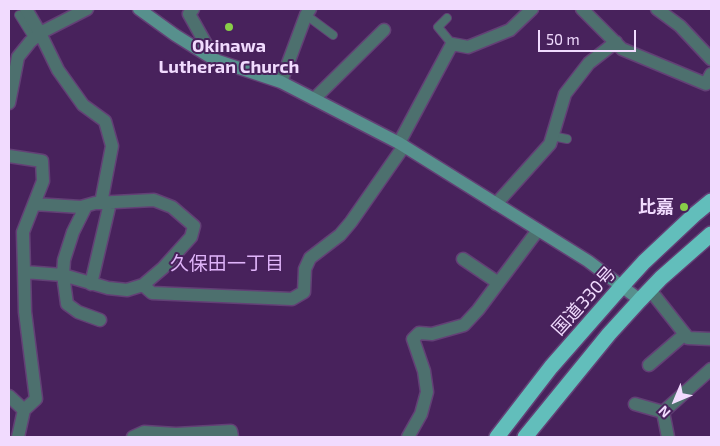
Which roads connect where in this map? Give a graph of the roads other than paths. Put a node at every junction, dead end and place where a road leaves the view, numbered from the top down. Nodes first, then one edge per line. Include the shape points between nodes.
1 (87, 9) edge
2 (139, 9) edge
3 (193, 9) edge
4 (532, 9) edge
5 (582, 9) edge
6 (657, 9) edge
7 (22, 12) edge
8 (308, 12) edge
9 (447, 18) dead end
10 (384, 30) dead end
11 (37, 36) junction
12 (333, 36) dead end
13 (616, 42) junction
14 (452, 44) junction
15 (711, 59) edge
16 (215, 60) junction
17 (711, 74) edge
18 (281, 82) junction
19 (9, 98) edge
20 (314, 99) junction
21 (552, 136) junction
22 (567, 139) dead end
23 (402, 145) junction
24 (9, 156) edge
25 (711, 201) edge
26 (106, 203) junction
27 (34, 204) junction
28 (496, 204) junction
29 (86, 206) junction
30 (538, 230) junction
31 (711, 234) edge
32 (463, 258) dead end
33 (24, 272) junction
34 (63, 275) junction
35 (497, 282) junction
36 (91, 284) junction
37 (143, 285) junction
38 (622, 286) junction
39 (645, 295) junction
40 (100, 320) dead end
41 (685, 334) junction
42 (711, 339) edge
43 (649, 366) dead end
44 (711, 369) edge
45 (9, 396) edge
46 (635, 404) dead end
47 (24, 410) junction
48 (663, 412) junction
49 (18, 437) edge
50 (134, 437) edge
51 (232, 437) edge
52 (408, 437) edge
53 (497, 437) edge
54 (525, 437) edge
55 (668, 437) edge

1 - 11 street
2 - 16 street
3 - 16 street via 189,14
4 - 14 street via 510,30 468,48
5 - 13 street
6 - 15 street via 680,26
7 - 11 street
8 - 12 lane
8 - 18 street
9 - 14 lane via 438,27
10 - 20 street
11 - 19 street via 18,57
11 - 26 street via 83,105 105,121 112,146
13 - 17 street via 622,49 706,84
13 - 21 street via 589,63 565,94
14 - 23 street
16 - 18 street
18 - 20 street
20 - 23 street
21 - 22 lane
21 - 28 street via 550,144
23 - 28 street
23 - 37 street via 351,222 340,235 310,258 305,269 304,292 298,296 292,299 152,293
24 - 27 street via 42,162 43,181
25 - 38 highway, 国道330号
26 - 29 street
26 - 36 street
26 - 37 street via 154,200 172,207 194,226 191,237 164,268
27 - 29 street
27 - 33 street via 23,232
28 - 30 street
29 - 34 street via 73,232
30 - 35 street
30 - 38 street
31 - 39 highway
32 - 35 street
33 - 34 street
33 - 47 street via 25,312 36,399
34 - 36 street
34 - 40 street via 67,304
35 - 52 street via 464,325 432,334 419,333 413,339 427,392 421,414
36 - 37 street via 127,290
38 - 39 street
38 - 53 highway, 国道330号 via 551,367
39 - 41 street
39 - 54 highway
41 - 42 street via 688,338
41 - 43 street
44 - 48 street
45 - 47 street
46 - 48 street
47 - 49 street
48 - 55 street
50 - 51 street via 144,432 231,431

